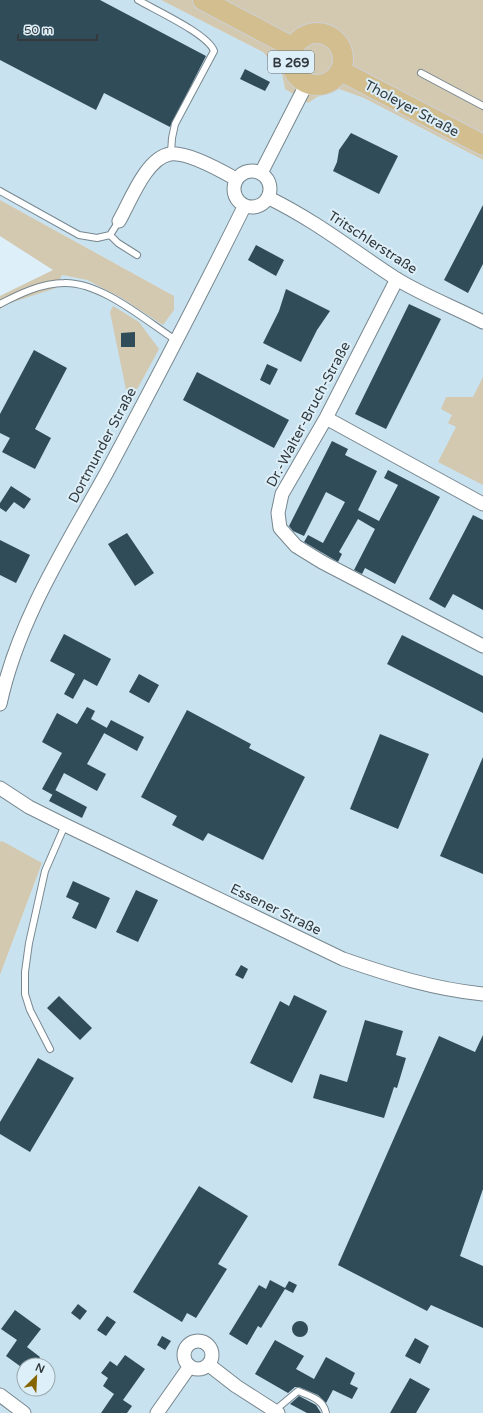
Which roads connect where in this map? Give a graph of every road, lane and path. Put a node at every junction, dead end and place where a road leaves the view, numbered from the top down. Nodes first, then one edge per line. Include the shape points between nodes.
1 (138, 0) edge
2 (203, 0) edge
3 (294, 48) junction
4 (341, 71) junction
5 (421, 73) dead end
6 (307, 83) junction
7 (483, 106) edge
8 (483, 145) edge
9 (171, 153) junction
10 (261, 173) junction
11 (236, 179) junction
12 (0, 191) edge
13 (268, 198) junction
14 (244, 207) junction
15 (119, 221) joint
16 (110, 235) junction
17 (137, 255) dead end
18 (396, 279) junction
19 (0, 304) edge
20 (483, 322) edge
21 (177, 342) junction
22 (326, 418) junction
23 (483, 504) edge
24 (483, 646) edge
25 (0, 704) edge
26 (0, 788) edge
27 (65, 825) junction
28 (483, 994) edge
29 (50, 1049) dead end
30 (209, 1364) junction
31 (190, 1366) junction
32 (0, 1395) edge
33 (276, 1412) edge
34 (24, 1413) edge
35 (157, 1413) edge
36 (326, 1413) edge

1 - 9 lane via 192,31 211,44 214,51 175,124
2 - 3 main road, B 269
3 - 4 main road, B 269 via 304,37 311,34 318,33 332,38 342,49 344,64
3 - 6 main road, B 269 via 291,61 293,68 301,80
4 - 6 main road, B 269 via 330,82 322,85
4 - 8 main road, Tholeyer Straße
5 - 7 lane
6 - 10 street
9 - 11 street via 201,160
9 - 15 street via 158,159 147,171
10 - 11 street via 245,172
10 - 13 street via 270,187
11 - 14 street via 233,192
12 - 16 lane via 79,235 97,238
13 - 14 street via 261,206
13 - 18 street, Tritschlerstraße via 312,221
14 - 21 street, Dortmunder Straße
15 - 16 lane
16 - 17 lane
18 - 20 street, Tritschlerstraße
18 - 22 street, Dr.-Walter-Bruch-Straße
19 - 21 lane via 44,285 64,282 85,286 132,311
21 - 25 street, Dortmunder Straße via 42,592 17,648
22 - 23 street
22 - 24 street, Dr.-Walter-Bruch-Straße via 282,494 278,513 280,528 296,546 322,562
26 - 27 street, Essener Straße via 29,807
27 - 28 street, Essener Straße via 344,959 431,987
27 - 29 lane via 45,871 28,943 25,972 25,994 30,1010
30 - 31 street via 202,1369
30 - 31 street via 212,1357 211,1349 206,1343 196,1341 186,1349 185,1358
30 - 33 street via 236,1386
31 - 35 street
32 - 34 street
33 - 36 lane via 298,1391 316,1398 325,1405

